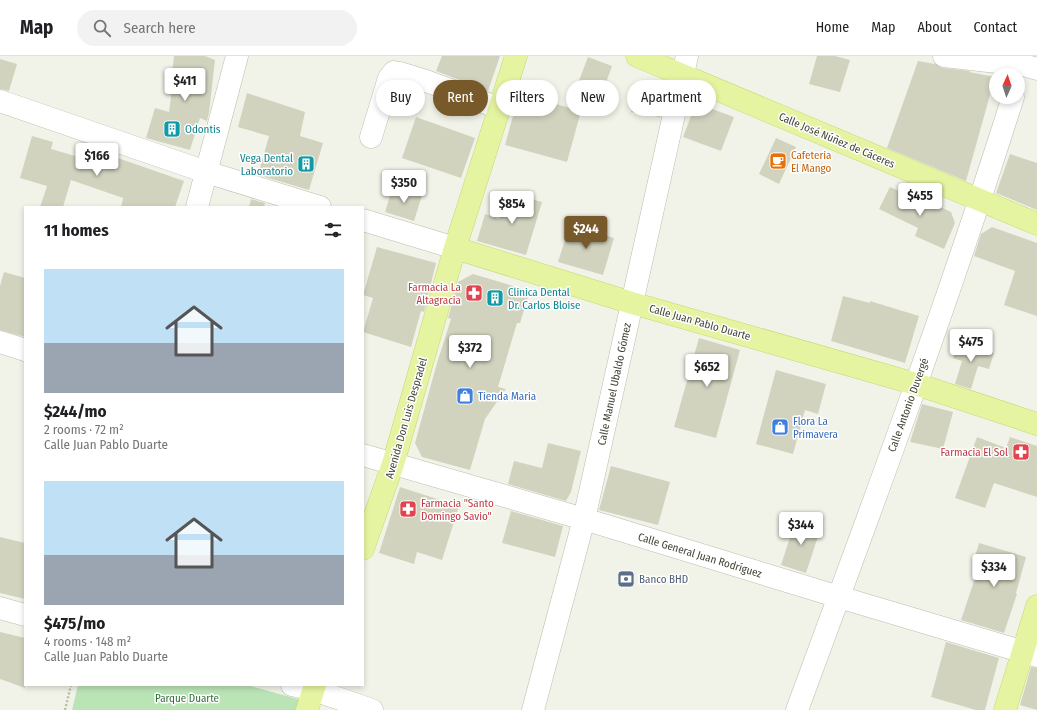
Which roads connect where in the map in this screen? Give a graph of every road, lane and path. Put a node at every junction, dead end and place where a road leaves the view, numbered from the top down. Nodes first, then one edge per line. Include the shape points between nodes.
1 (237, 56) edge
2 (516, 56) edge
3 (637, 56) edge
4 (944, 56) edge
5 (685, 65) edge
6 (1026, 68) edge
7 (508, 80) edge
8 (0, 101) edge
9 (1011, 104) edge
10 (496, 107) edge
11 (496, 116) edge
12 (371, 137) dead end
13 (206, 172) junction
14 (980, 200) junction
15 (197, 206) edge
16 (317, 206) edge
17 (364, 220) edge
18 (1037, 224) edge
19 (454, 248) junction
20 (632, 302) junction
21 (0, 342) edge
22 (24, 350) edge
23 (916, 384) junction
24 (1037, 424) edge
25 (364, 455) edge
26 (393, 464) junction
27 (584, 519) junction
28 (364, 546) edge
29 (839, 597) junction
30 (1037, 606) edge
31 (0, 608) edge
32 (24, 615) edge
33 (1030, 654) edge
34 (71, 686) edge
35 (294, 686) edge
36 (312, 695) edge
37 (65, 710) edge
38 (372, 710) edge
39 (533, 710) edge
40 (797, 710) edge
41 (1005, 710) edge

1 - 13 street
2 - 7 main road, Avenida Don Luis Despradel
3 - 5 main road, Calle José Núñez de Cáceres
4 - 6 street
5 - 14 main road, Calle José Núñez de Cáceres
5 - 20 street, Calle Manuel Ubaldo Gómez
8 - 13 street
9 - 14 street, Calle Antonio Duvergé
10 - 12 street via 394,72 389,78
11 - 19 main road, Avenida Don Luis Despradel
13 - 15 street
13 - 16 street
14 - 18 main road, Calle José Núñez de Cáceres
14 - 23 street, Calle Antonio Duvergé
17 - 19 street, Calle Juan Pablo Duarte
19 - 20 main road, Calle Juan Pablo Duarte
19 - 26 main road, Avenida Don Luis Despradel
20 - 23 main road, Calle Juan Pablo Duarte
20 - 27 street, Calle Manuel Ubaldo Gómez
21 - 22 street
23 - 24 main road, Calle Juan Pablo Duarte
23 - 29 street, Calle Antonio Duvergé
25 - 26 street, Calle General Juan Rodríguez
26 - 27 street, Calle General Juan Rodríguez
26 - 28 main road, Avenida Don Luis Despradel
27 - 29 street, Calle General Juan Rodríguez
27 - 39 street, Calle Manuel Ubaldo Gómez
29 - 33 street, Calle General Juan Rodríguez
29 - 40 street, Calle Antonio Duvergé
30 - 33 main road
31 - 32 street
33 - 41 main road
34 - 37 path
35 - 36 street
36 - 38 street

